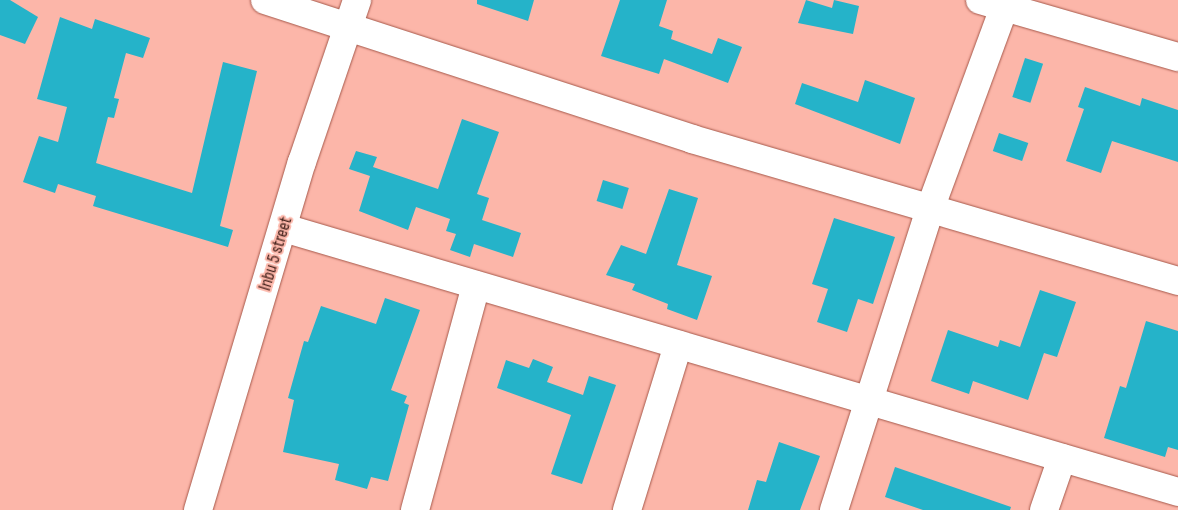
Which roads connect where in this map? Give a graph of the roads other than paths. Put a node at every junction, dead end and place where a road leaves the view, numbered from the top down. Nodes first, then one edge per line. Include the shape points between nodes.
1 (265, 0) edge
2 (357, 0) edge
3 (998, 2) edge
4 (348, 27) junction
5 (1178, 57) edge
6 (930, 208) junction
7 (284, 228) junction
8 (1178, 281) edge
9 (476, 285) junction
10 (678, 345) junction
11 (869, 401) junction
12 (1062, 458) junction
13 (1178, 492) edge
14 (198, 510) edge
15 (415, 510) edge
16 (627, 510) edge
17 (834, 510) edge
18 (1044, 510) edge

1 - 4 street
2 - 4 street, Inbu 5 street
3 - 5 street
3 - 6 street
4 - 6 street via 692,139
4 - 7 street, Inbu 5 street via 302,162
6 - 8 street
6 - 11 street
7 - 9 street
7 - 14 street, Inbu 5 street
9 - 10 street
9 - 15 street
10 - 11 street
10 - 16 street
11 - 12 street
11 - 17 street
12 - 13 street
12 - 18 street

